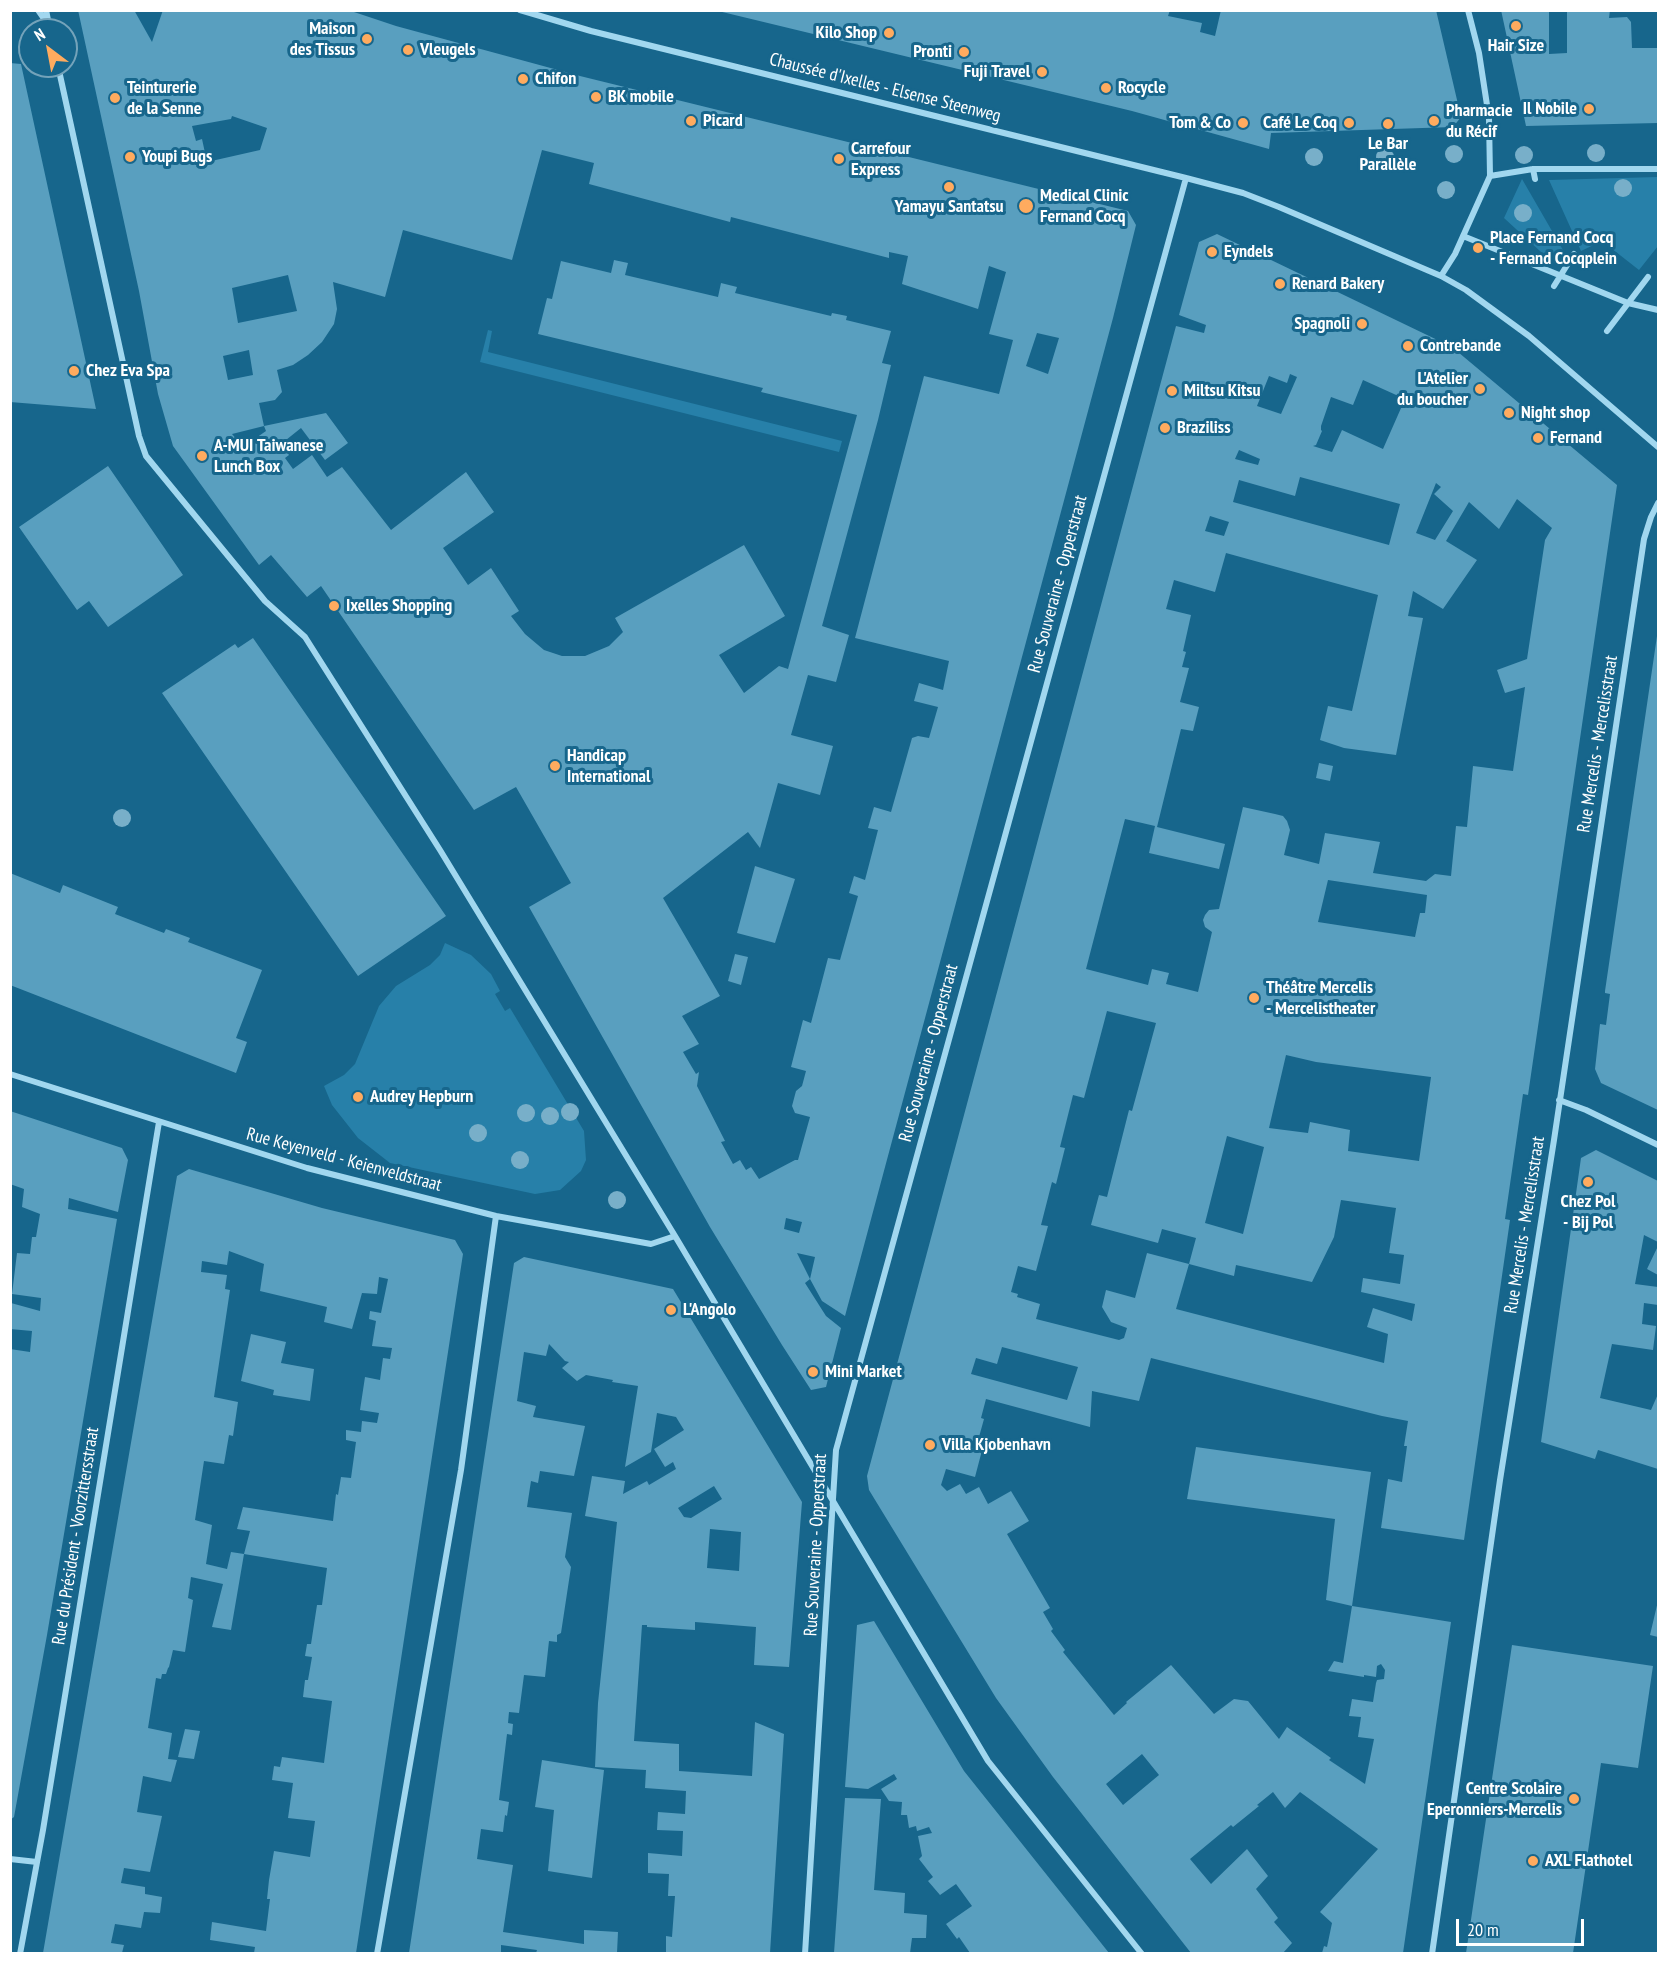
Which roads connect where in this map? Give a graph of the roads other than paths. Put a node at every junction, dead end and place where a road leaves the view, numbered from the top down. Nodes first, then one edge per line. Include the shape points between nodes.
1 (520, 10) edge
2 (1468, 10) edge
3 (61, 78) edge
4 (1533, 169) junction
5 (1659, 169) edge
6 (1490, 176) junction
7 (1186, 178) junction
8 (1535, 179) dead end
9 (1463, 236) junction
10 (1575, 254) dead end
11 (1442, 276) junction
12 (1561, 276) junction
13 (1648, 277) dead end
14 (1554, 286) dead end
15 (1628, 303) junction
16 (1659, 310) edge
17 (1607, 331) dead end
18 (1659, 447) edge
19 (1659, 503) edge
20 (10, 1074) edge
21 (1559, 1100) junction
22 (159, 1122) junction
23 (1659, 1145) edge
24 (496, 1216) junction
25 (675, 1236) junction
26 (834, 1504) junction
27 (10, 1858) edge
28 (37, 1862) junction
29 (20, 1953) edge
30 (377, 1953) edge
31 (805, 1953) edge
32 (1143, 1953) edge
33 (1431, 1953) edge

1 - 7 street, Chaussée d'Ixelles - Elsense Steenweg via 614,37
2 - 6 street via 1489,118
3 - 25 street via 146,456 265,600 305,637
4 - 5 street
4 - 6 street
4 - 8 street
6 - 9 street
7 - 11 street, Chaussée d'Ixelles - Elsense Steenweg via 1243,193
7 - 26 street, Rue Souveraine - Opperstraat via 836,1450
9 - 11 street
9 - 12 street
10 - 12 street
11 - 18 street via 1529,336
12 - 14 street
12 - 15 street
13 - 15 street
15 - 16 street
15 - 17 street
19 - 21 street, Rue Mercelis - Mercelisstraat via 1644,539
20 - 22 street, Rue Keyenveld - Keienveldstraat
21 - 23 street
21 - 33 street, Rue Mercelis - Mercelisstraat
22 - 24 street, Rue Keyenveld - Keienveldstraat via 307,1168
22 - 28 street, Rue du Président - Voorzittersstraat
24 - 25 street, Rue Keyenveld - Keienveldstraat via 651,1244
24 - 30 street via 461,1470
25 - 26 street
26 - 31 street, Rue Souveraine - Opperstraat
26 - 32 street via 988,1761
27 - 28 street
28 - 29 street, Rue du Président - Voorzittersstraat

